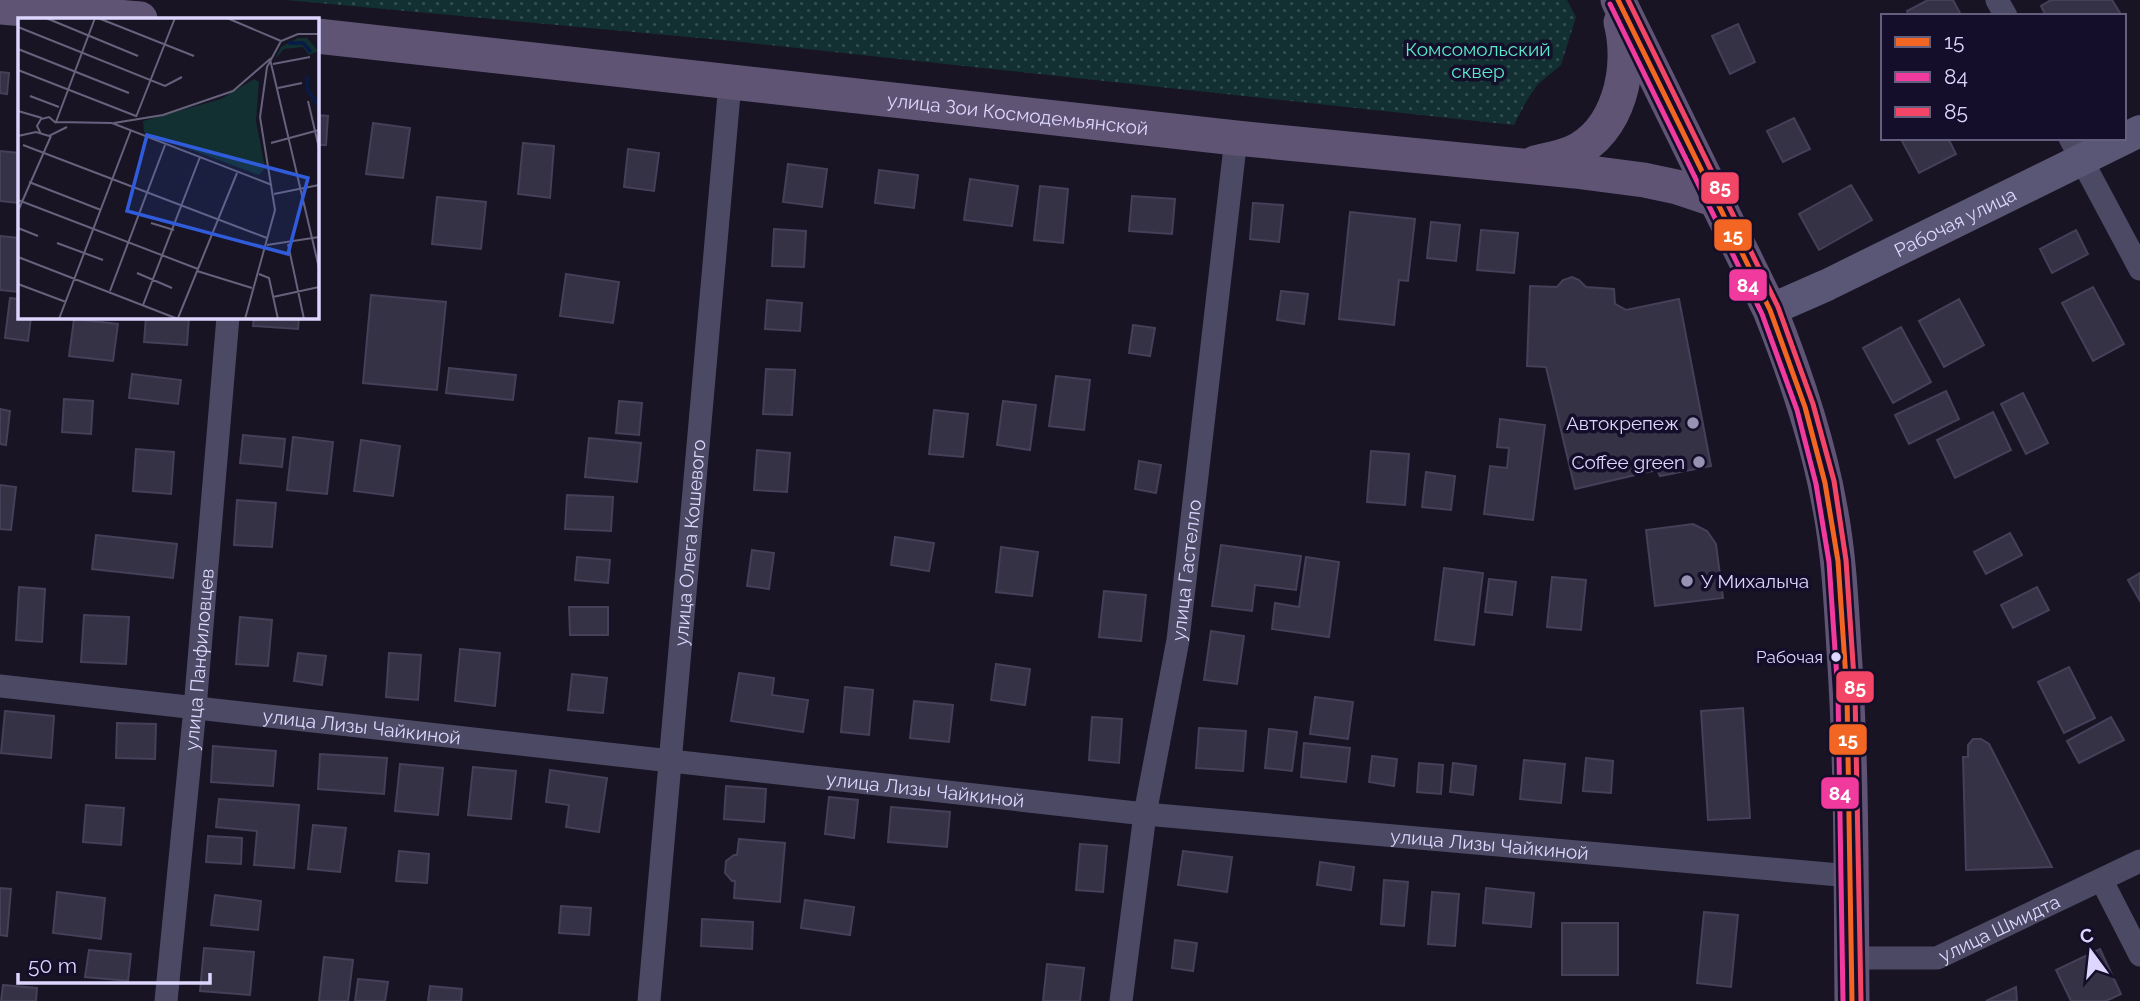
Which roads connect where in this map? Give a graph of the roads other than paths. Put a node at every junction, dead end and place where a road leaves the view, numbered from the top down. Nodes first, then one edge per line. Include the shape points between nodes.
1 (1617, 0) edge
2 (0, 7) edge
3 (128, 18) edge
4 (318, 36) edge
5 (730, 83) junction
6 (1236, 138) junction
7 (2110, 140) edge
8 (2076, 150) edge
9 (1518, 167) junction
10 (1716, 200) junction
11 (2140, 269) edge
12 (1770, 310) junction
13 (228, 318) edge
14 (0, 686) edge
15 (195, 708) junction
16 (672, 760) junction
17 (1145, 814) junction
18 (2140, 861) edge
19 (1851, 876) junction
20 (2102, 881) junction
21 (2140, 955) edge
22 (1852, 958) junction
23 (166, 1001) edge
24 (649, 1001) edge
25 (1121, 1001) edge
26 (1852, 1001) edge

1 - 9 main road via 1626,53 1613,112 1589,143 1572,153
1 - 10 main road
2 - 3 main road
4 - 5 main road, улица Зои Космодемьянской
5 - 6 main road, улица Зои Космодемьянской
5 - 16 street, улица Олега Кошевого
6 - 9 main road, улица Зои Космодемьянской
6 - 17 street, улица Гастелло via 1178,640
7 - 8 street, Рабочая улица
8 - 11 street
8 - 12 street, Рабочая улица via 1827,285
9 - 10 main road, улица Зои Космодемьянской via 1644,180
10 - 12 main road
12 - 19 main road via 1791,362 1818,455 1838,558
13 - 15 street, улица Панфиловцев
14 - 15 street, улица Лизы Чайкиной
15 - 16 street, улица Лизы Чайкиной
15 - 23 street, улица Панфиловцев
16 - 17 street, улица Лизы Чайкиной
16 - 24 street, улица Олега Кошевого
17 - 19 street, улица Лизы Чайкиной
17 - 25 street, улица Гастелло
18 - 20 street, улица Шмидта
19 - 22 main road
20 - 21 street
20 - 22 street, улица Шмидта via 1937,958
22 - 26 main road

